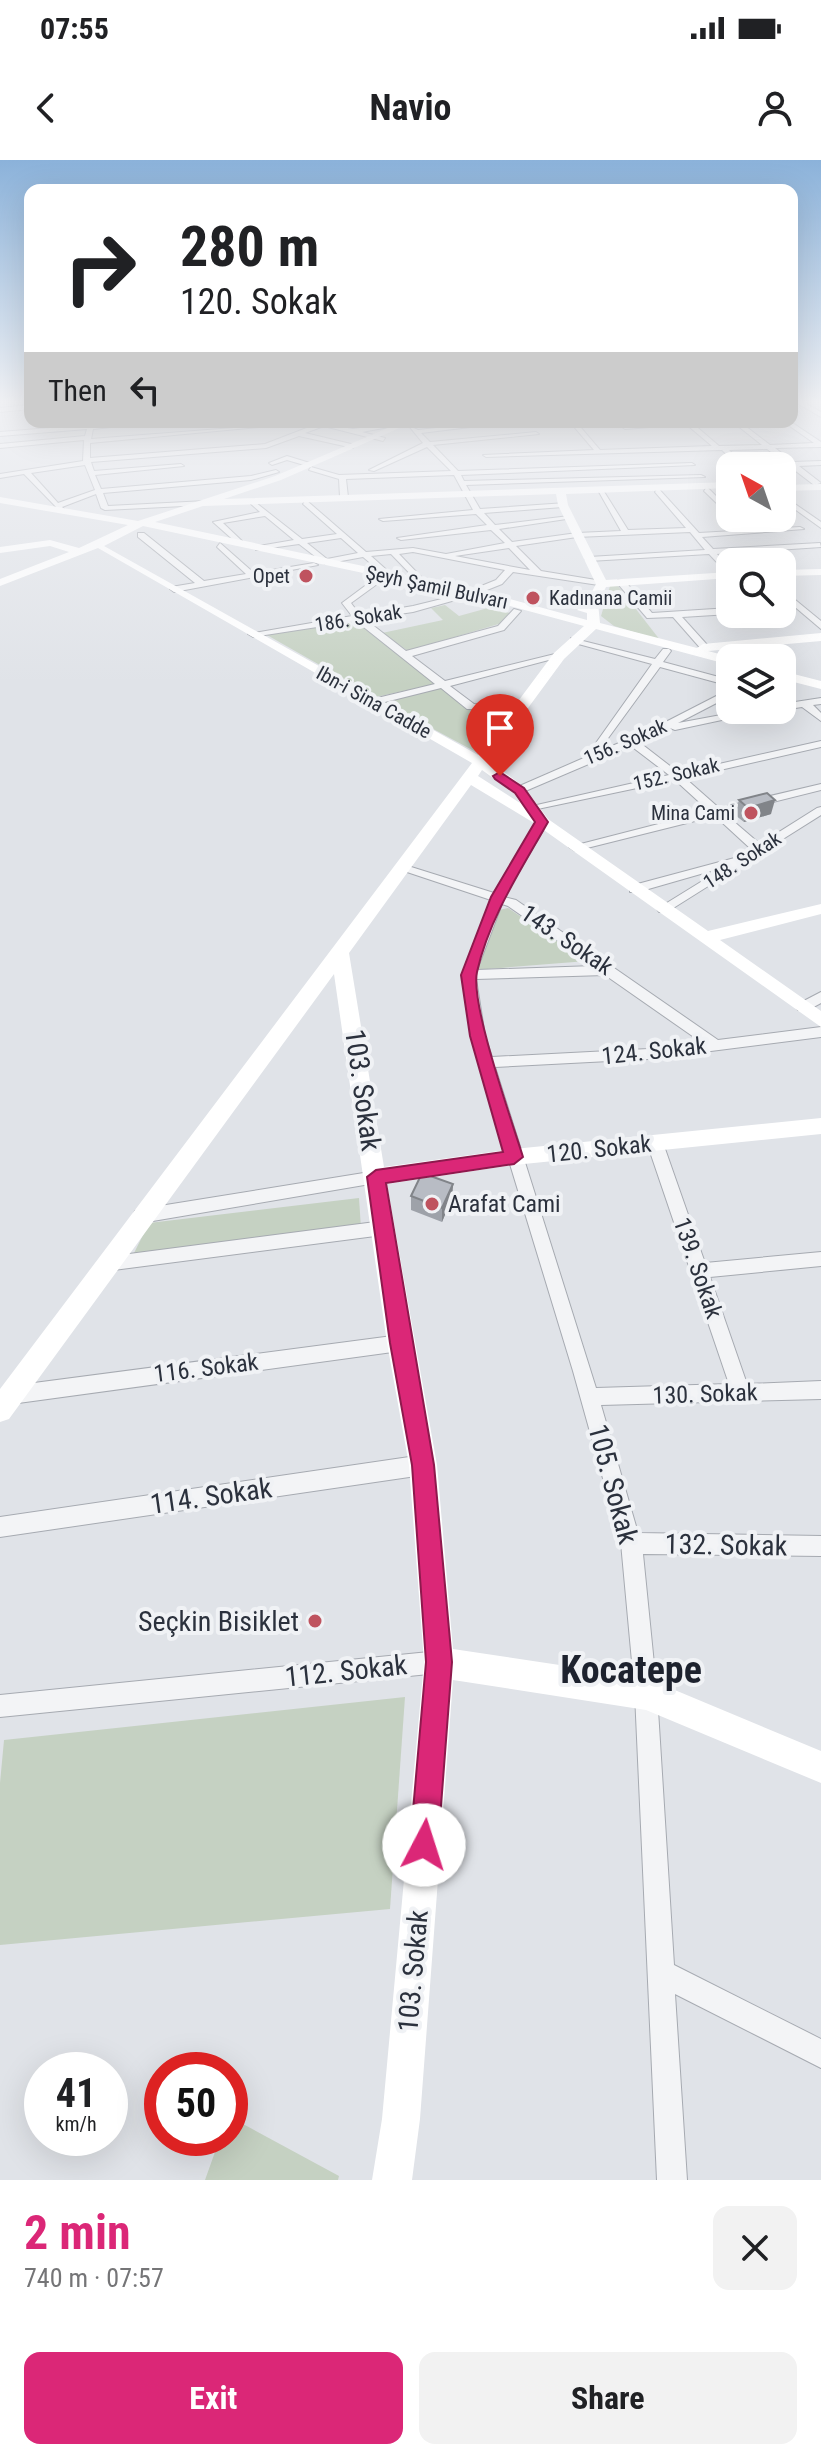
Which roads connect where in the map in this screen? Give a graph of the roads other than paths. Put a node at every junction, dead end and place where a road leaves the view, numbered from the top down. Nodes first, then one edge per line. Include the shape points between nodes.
1 (48, 496) edge
2 (86, 496) edge
3 (101, 496) edge
4 (233, 496) edge
5 (240, 496) edge
6 (242, 496) edge
7 (354, 496) edge
8 (396, 496) edge
9 (469, 496) edge
10 (563, 496) edge
11 (605, 496) edge
12 (663, 496) edge
13 (344, 497) joint
14 (373, 499) junction
15 (233, 500) junction
16 (306, 502) junction
17 (0, 503) edge
18 (203, 503) junction
19 (255, 504) junction
20 (563, 505) junction
21 (58, 508) junction
22 (796, 508) edge
23 (477, 511) junction
24 (267, 513) junction
25 (569, 518) junction
26 (383, 519) junction
27 (101, 522) junction
28 (796, 526) edge
29 (494, 527) junction
30 (145, 528) junction
31 (821, 529) edge
32 (796, 530) edge
33 (802, 530) junction
34 (694, 532) junction
35 (716, 532) edge
36 (626, 533) junction
37 (344, 535) junction
38 (577, 535) junction
39 (401, 538) junction
40 (301, 541) junction
41 (239, 543) junction
42 (510, 544) junction
43 (220, 545) junction
44 (821, 545) edge
45 (102, 546) junction
46 (259, 548) junction
47 (0, 550) edge
48 (413, 550) junction
49 (80, 552) junction
50 (393, 552) junction
51 (713, 553) junction
52 (367, 554) junction
53 (439, 556) junction
54 (716, 557) edge
55 (589, 559) junction
56 (320, 564) junction
57 (511, 569) junction
58 (821, 572) edge
59 (796, 573) edge
60 (539, 574) junction
61 (253, 576) junction
62 (716, 576) edge
63 (383, 577) junction
64 (1, 581) edge
65 (621, 582) junction
66 (422, 583) junction
67 (202, 584) junction
68 (602, 584) junction
69 (174, 589) junction
70 (467, 595) junction
71 (592, 603) junction
72 (796, 606) edge
73 (517, 611) junction
74 (716, 612) edge
75 (676, 615) junction
76 (358, 618) junction
77 (566, 621) junction
78 (821, 626) edge
79 (590, 628) junction
80 (253, 634) junction
81 (821, 637) edge
82 (574, 640) junction
83 (705, 648) junction
84 (688, 650) junction
85 (666, 651) junction
86 (407, 654) junction
87 (559, 656) junction
88 (716, 657) edge
89 (656, 662) junction
90 (716, 664) edge
91 (716, 679) edge
92 (796, 679) edge
93 (442, 684) junction
94 (821, 685) edge
95 (796, 686) edge
96 (821, 692) edge
97 (716, 699) edge
98 (821, 701) edge
99 (373, 702) junction
100 (804, 703) junction
101 (796, 704) edge
102 (522, 709) junction
103 (821, 718) edge
104 (716, 719) edge
105 (658, 730) junction
106 (630, 740) junction
107 (821, 744) edge
108 (590, 756) junction
109 (480, 762) junction
110 (674, 774) junction
111 (469, 777) junction
112 (819, 789) edge
113 (519, 790) junction
114 (715, 811) junction
115 (820, 811) edge
116 (537, 816) junction
117 (575, 847) junction
118 (758, 849) junction
119 (744, 858) junction
120 (404, 869) junction
121 (634, 889) junction
122 (498, 897) junction
123 (663, 909) junction
124 (821, 909) edge
125 (704, 938) junction
126 (340, 953) junction
127 (611, 970) junction
128 (469, 975) junction
129 (821, 997) edge
130 (803, 1007) junction
131 (821, 1020) edge
132 (821, 1032) edge
133 (714, 1044) junction
134 (486, 1062) junction
135 (821, 1126) edge
136 (655, 1143) junction
137 (514, 1157) junction
138 (376, 1177) junction
139 (141, 1216) junction
140 (383, 1228) junction
141 (821, 1259) edge
142 (106, 1264) junction
143 (698, 1271) junction
144 (400, 1343) junction
145 (821, 1390) edge
146 (741, 1393) junction
147 (589, 1397) junction
148 (6, 1403) edge
149 (423, 1465) junction
150 (0, 1527) edge
151 (631, 1543) junction
152 (821, 1546) edge
153 (439, 1662) junction
154 (646, 1694) junction
155 (0, 1706) edge
156 (821, 1767) edge
157 (662, 1973) junction
158 (821, 2054) edge
159 (392, 2180) edge
160 (672, 2180) edge

1 - 21 street
2 - 21 street
3 - 18 street via 110,509
4 - 15 street
5 - 15 main road
6 - 15 main road
7 - 13 main road
8 - 14 main road
9 - 23 street
10 - 20 main road
11 - 36 street
12 - 34 street
13 - 15 main road
14 - 16 main road
14 - 26 street
15 - 18 main road
15 - 19 main road
15 - 30 main road
16 - 19 main road
16 - 37 street
17 - 21 main road, Şeyh Şamil Bulvarı
17 - 27 main road, Şeyh Şamil Bulvarı
18 - 30 main road
19 - 24 street
20 - 23 street
20 - 25 main road
21 - 30 main road, Şeyh Şamil Bulvarı
22 - 31 street
23 - 26 street
23 - 29 street
24 - 40 street
24 - 41 street via 217,522
25 - 29 street
25 - 38 main road
26 - 39 street
27 - 30 main road, Şeyh Şamil Bulvarı
27 - 45 main road via 107,527
28 - 33 street
29 - 39 street
29 - 42 street
30 - 41 main road, Şeyh Şamil Bulvarı
30 - 43 main road, Şeyh Şamil Bulvarı
30 - 45 main road
30 - 67 street
31 - 33 street
32 - 33 street
33 - 44 street
34 - 35 street
34 - 36 street
34 - 51 street
36 - 38 street
37 - 40 street
37 - 52 street
38 - 42 street
38 - 55 main road
39 - 48 street
40 - 46 street
40 - 56 street
41 - 46 main road, Şeyh Şamil Bulvarı
42 - 53 street
42 - 60 street
43 - 56 main road, Şeyh Şamil Bulvarı
43 - 61 street
44 - 51 street
45 - 49 main road
45 - 64 main road
45 - 69 main road, Ibn-i Sina Cadde
46 - 56 main road, Şeyh Şamil Bulvarı
47 - 49 main road via 50,543
48 - 50 street
48 - 53 street
49 - 64 main road
50 - 52 street
50 - 66 street
51 - 54 street
51 - 55 street
52 - 56 street
52 - 63 street
53 - 57 street
55 - 68 main road
56 - 61 street
56 - 63 main road, Şeyh Şamil Bulvarı
57 - 60 street
57 - 70 street, 186. Sokak via 499,582
58 - 59 main road
60 - 68 street
61 - 67 street
62 - 65 main road
63 - 66 main road, Şeyh Şamil Bulvarı
63 - 70 main road, Şeyh Şamil Bulvarı
63 - 76 street via 346,603
65 - 68 main road
65 - 75 street via 644,613
66 - 70 main road, Şeyh Şamil Bulvarı
67 - 69 street
68 - 71 main road
69 - 80 main road, Ibn-i Sina Cadde
70 - 73 main road, Şeyh Şamil Bulvarı
70 - 76 street, 186. Sokak
70 - 77 main road, Şeyh Şamil Bulvarı
71 - 77 main road
71 - 79 main road
72 - 78 street
73 - 77 main road, Şeyh Şamil Bulvarı
73 - 86 street via 501,628
74 - 75 street
75 - 83 street
76 - 80 street, 186. Sokak
76 - 86 street
77 - 79 main road, Şeyh Şamil Bulvarı
77 - 87 main road
79 - 82 main road
79 - 84 main road, Şeyh Şamil Bulvarı
79 - 85 main road, Şeyh Şamil Bulvarı
80 - 99 main road, Ibn-i Sina Cadde
81 - 83 main road
82 - 87 main road
82 - 89 street
83 - 84 main road
84 - 88 main road, Şeyh Şamil Bulvarı
85 - 89 street
85 - 90 main road, Şeyh Şamil Bulvarı
86 - 93 street
87 - 93 street
87 - 102 main road
89 - 91 street
89 - 108 street
92 - 94 main road
93 - 99 street
93 - 102 street via 471,707
95 - 96 main road
97 - 105 street, 156. Sokak
98 - 100 street
99 - 109 main road, Ibn-i Sina Cadde
100 - 101 street
100 - 103 street
102 - 109 main road
104 - 105 street
105 - 106 street, 156. Sokak
106 - 108 street, 156. Sokak
106 - 110 street
107 - 110 street, 152. Sokak
108 - 113 street, 156. Sokak
109 - 111 main road
109 - 113 main road, Ibn-i Sina Cadde
110 - 114 street
110 - 116 street, 152. Sokak
111 - 116 main road
111 - 120 main road
112 - 114 street
113 - 116 main road, Ibn-i Sina Cadde
114 - 117 street
114 - 118 street
115 - 118 street, 148. Sokak
116 - 117 main road, Ibn-i Sina Cadde
116 - 122 street
117 - 121 main road, Ibn-i Sina Cadde
118 - 119 street, 148. Sokak
119 - 121 street
119 - 123 street, 148. Sokak
120 - 122 street, 143. Sokak
120 - 126 main road
121 - 123 main road, Ibn-i Sina Cadde
122 - 127 street, 143. Sokak
122 - 128 street
123 - 125 main road, Ibn-i Sina Cadde
124 - 125 main road
125 - 130 main road, Ibn-i Sina Cadde
126 - 138 main road, 103. Sokak
126 - 139 main road
127 - 128 street
127 - 133 street, 143. Sokak
128 - 134 street, 105. Sokak
129 - 130 street
130 - 131 main road, Ibn-i Sina Cadde
132 - 133 street, 124. Sokak
133 - 134 street, 124. Sokak via 621,1056
134 - 137 street, 105. Sokak
135 - 136 main road, 120. Sokak
136 - 137 main road, 120. Sokak
136 - 143 street, 139. Sokak
137 - 138 main road, 120. Sokak
137 - 147 street, 105. Sokak
138 - 139 street, 120. Sokak
138 - 140 main road, 103. Sokak
139 - 142 main road
140 - 142 street
140 - 144 main road, 103. Sokak
141 - 143 street
142 - 148 main road
143 - 146 street, 139. Sokak
144 - 148 street, 116. Sokak
144 - 149 main road, 103. Sokak
145 - 146 street, 130. Sokak
146 - 147 street, 130. Sokak
147 - 151 street, 105. Sokak
149 - 150 street, 114. Sokak
149 - 153 main road, 103. Sokak
151 - 152 street, 132. Sokak
151 - 154 street, 105. Sokak
153 - 154 main road, 112. Sokak
153 - 155 street, 112. Sokak
153 - 159 main road, 103. Sokak
154 - 156 main road, 112. Sokak
154 - 157 street, 105. Sokak
157 - 158 street
157 - 160 street, 105. Sokak

